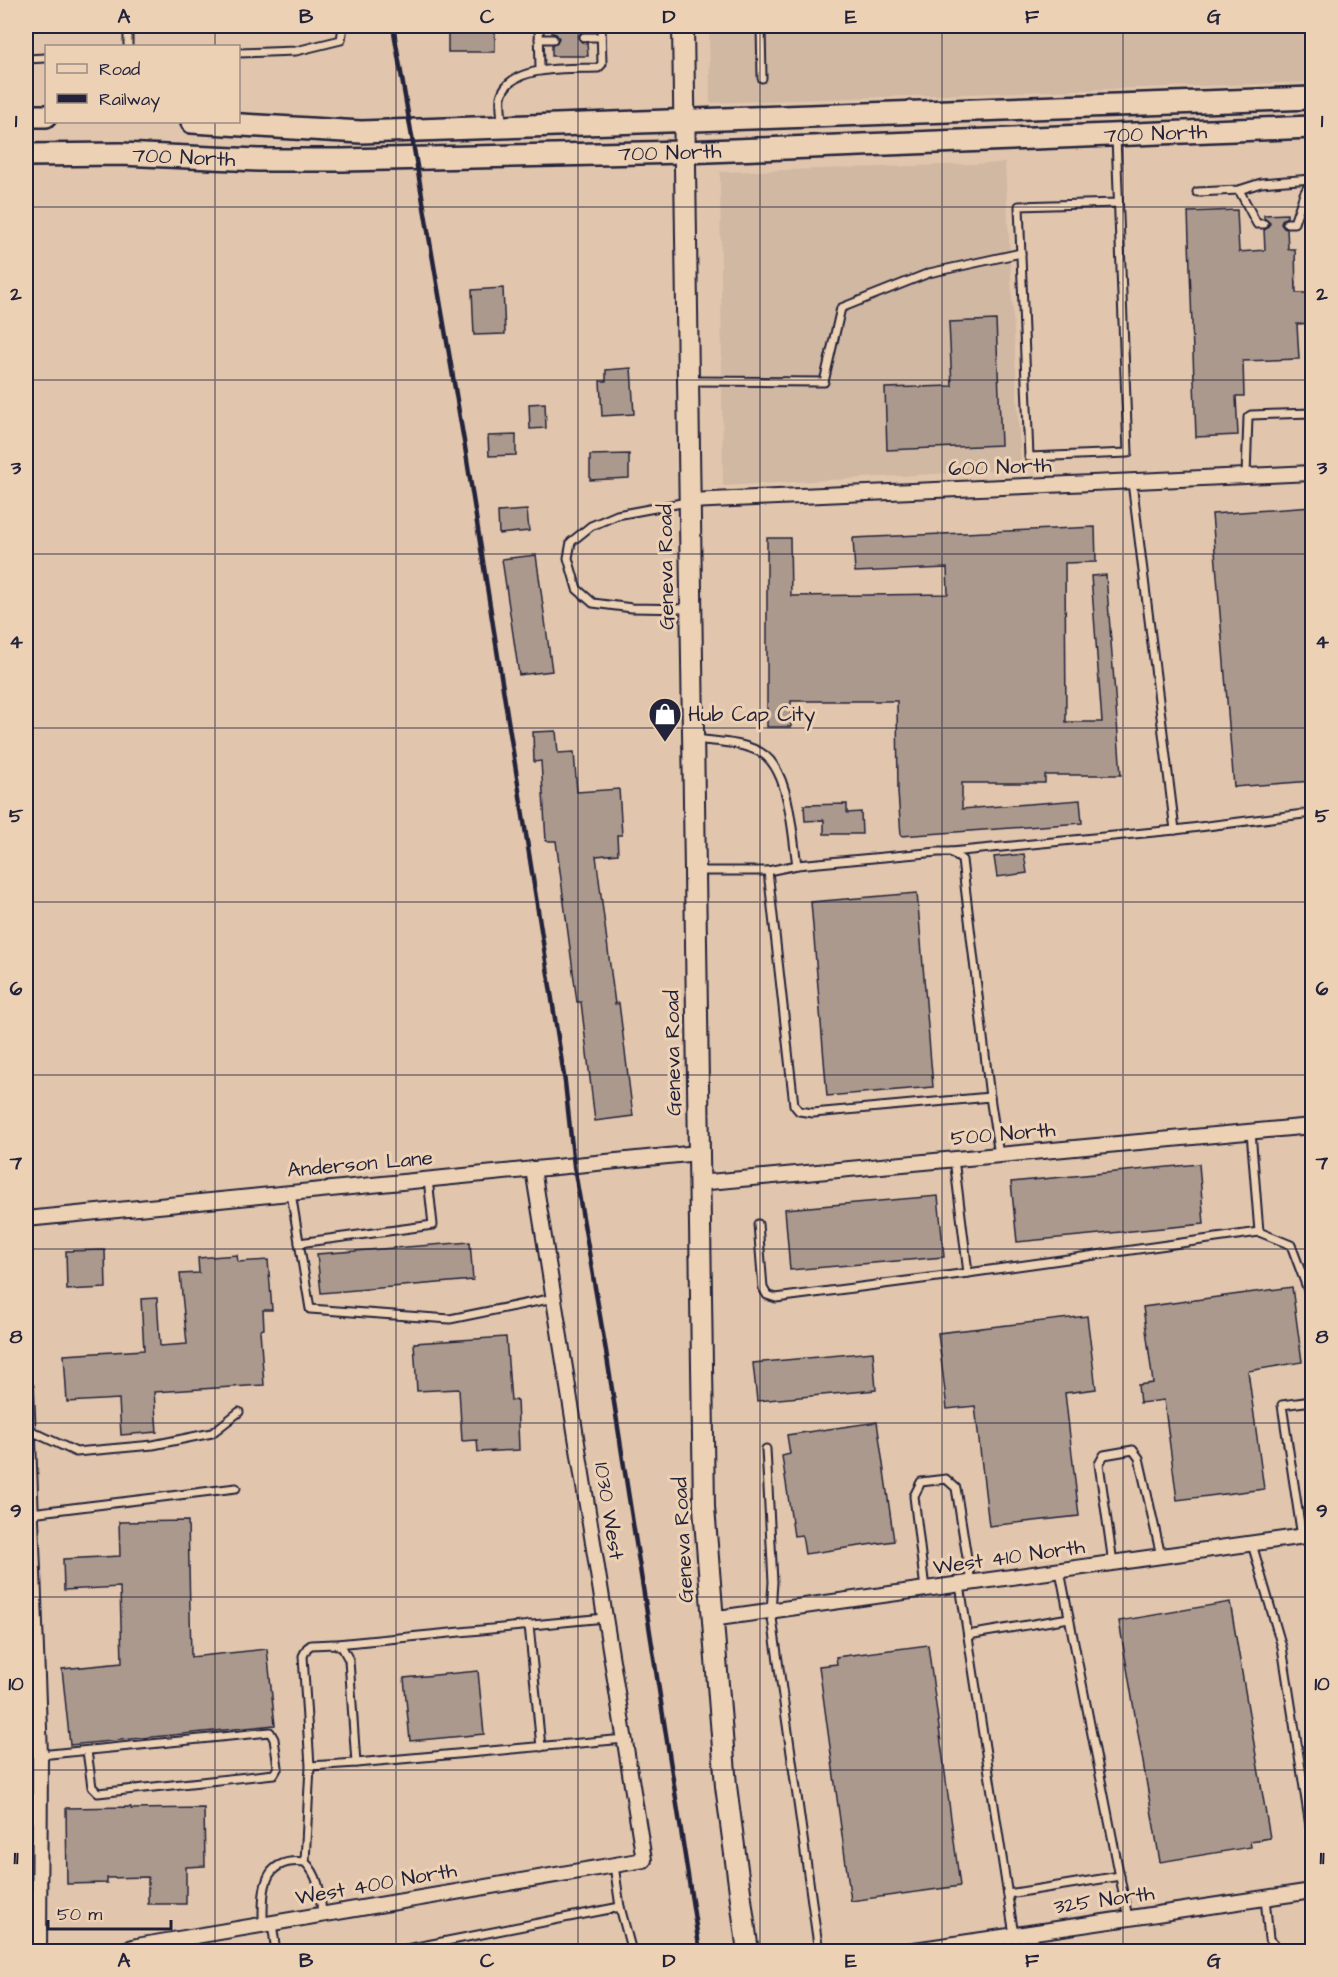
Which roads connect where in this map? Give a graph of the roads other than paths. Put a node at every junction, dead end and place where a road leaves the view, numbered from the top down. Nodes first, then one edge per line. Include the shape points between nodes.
1 (128, 26) edge
2 (343, 26) edge
3 (539, 26) edge
4 (601, 26) edge
5 (683, 26) edge
6 (761, 26) edge
7 (602, 37) junction
8 (584, 38) dead end
9 (539, 39) junction
10 (553, 39) dead end
11 (128, 45) edge
12 (240, 53) edge
13 (26, 58) edge
14 (45, 58) edge
15 (540, 70) junction
16 (762, 78) dead end
17 (1312, 98) edge
18 (26, 116) edge
19 (45, 116) edge
20 (684, 122) junction
21 (209, 123) edge
22 (1312, 127) edge
23 (502, 128) junction
24 (1115, 135) junction
25 (684, 152) junction
26 (26, 155) edge
27 (1312, 179) edge
28 (1239, 190) junction
29 (1197, 192) dead end
30 (1117, 203) junction
31 (1287, 223) dead end
32 (1264, 224) dead end
33 (1021, 253) junction
34 (688, 381) junction
35 (1312, 413) edge
36 (1312, 473) edge
37 (1246, 476) junction
38 (1132, 482) junction
39 (690, 501) junction
40 (691, 609) junction
41 (693, 738) junction
42 (1312, 813) edge
43 (1175, 830) junction
44 (951, 852) junction
45 (797, 865) junction
46 (694, 871) junction
47 (768, 872) junction
48 (990, 1097) junction
49 (1312, 1126) edge
50 (1251, 1132) junction
51 (698, 1153) junction
52 (999, 1155) junction
53 (954, 1160) junction
54 (533, 1169) junction
55 (428, 1179) junction
56 (698, 1183) junction
57 (291, 1192) junction
58 (26, 1219) edge
59 (758, 1224) dead end
60 (1259, 1232) junction
61 (299, 1244) junction
62 (968, 1273) junction
63 (554, 1298) junction
64 (1312, 1301) edge
65 (26, 1388) edge
66 (1312, 1401) edge
67 (239, 1412) dead end
68 (27, 1429) junction
69 (766, 1449) dead end
70 (236, 1488) dead end
71 (31, 1513) junction
72 (1307, 1536) edge
73 (1252, 1544) junction
74 (1161, 1556) junction
75 (1113, 1563) junction
76 (1060, 1571) junction
77 (966, 1584) junction
78 (925, 1589) junction
79 (771, 1611) junction
80 (605, 1618) junction
81 (1069, 1618) junction
82 (711, 1619) junction
83 (529, 1625) junction
84 (31, 1629) edge
85 (968, 1635) junction
86 (334, 1644) junction
87 (625, 1739) junction
88 (541, 1747) junction
89 (87, 1751) junction
90 (40, 1755) junction
91 (356, 1763) junction
92 (310, 1766) junction
93 (1312, 1839) edge
94 (644, 1860) joint
95 (305, 1862) junction
96 (614, 1865) junction
97 (1120, 1876) junction
98 (1312, 1891) edge
99 (1008, 1894) junction
100 (1265, 1898) junction
101 (620, 1907) junction
102 (322, 1914) junction
103 (1128, 1918) junction
104 (267, 1924) junction
105 (1014, 1935) junction
106 (138, 1948) edge
107 (39, 1952) edge
108 (116, 1952) edge
109 (276, 1952) edge
110 (391, 1952) edge
111 (632, 1952) edge
112 (748, 1952) edge
113 (819, 1952) edge
114 (901, 1952) edge
115 (1281, 1952) edge

1 - 11 lane
2 - 12 lane via 341,39 296,51
3 - 9 lane
4 - 7 lane
5 - 20 main road
6 - 16 lane
7 - 8 lane
7 - 15 lane via 602,64 598,68
9 - 10 lane
9 - 15 lane
13 - 14 lane
15 - 23 lane via 527,73 504,89
17 - 20 main road, 700 North
18 - 19 main road
20 - 23 main road, 700 North
20 - 25 main road, Geneva Road
21 - 23 main road, 700 North via 361,132
22 - 24 main road, 700 North
24 - 25 main road, 700 North
24 - 30 lane
25 - 26 main road, 700 North via 303,160
25 - 34 main road, Geneva Road
27 - 28 lane via 1261,183
27 - 31 lane via 1294,223
28 - 29 lane
28 - 32 lane via 1257,224
30 - 33 lane via 1019,206
30 - 33 lane via 1128,453 1029,457
33 - 34 lane via 929,273 841,308 824,382
34 - 39 main road, Geneva Road
35 - 37 lane via 1248,417
36 - 37 street, 600 North
37 - 38 street, 600 North
38 - 39 street, 600 North
38 - 43 lane
39 - 40 main road, Geneva Road
39 - 40 lane via 617,515 591,526 571,542 568,558 577,588 593,603
40 - 41 main road, Geneva Road
41 - 45 lane via 761,752 777,769
41 - 46 main road, Geneva Road
42 - 43 lane
43 - 44 lane
44 - 45 lane
44 - 48 lane via 962,860
45 - 47 lane
46 - 47 lane
46 - 51 main road, Geneva Road
47 - 48 lane via 794,1105 799,1111 813,1113
48 - 52 lane
49 - 50 street, 500 North
50 - 52 street, 500 North
50 - 60 lane
51 - 54 street, Anderson Lane
51 - 56 main road, Geneva Road
52 - 53 street, 500 North
53 - 56 street, 500 North
53 - 62 lane
54 - 55 street, Anderson Lane
54 - 63 street, 1030 West
55 - 57 street, Anderson Lane
55 - 61 lane via 433,1226
56 - 82 main road, Geneva Road via 704,1507
57 - 58 street, Anderson Lane
57 - 61 lane
59 - 62 lane via 764,1288 767,1295 776,1298
60 - 62 lane
60 - 64 lane via 1291,1245
61 - 63 lane via 310,1309 450,1318
63 - 80 street, 1030 West
65 - 68 street
66 - 72 lane via 1282,1405
67 - 68 lane via 212,1433 153,1445 76,1452
68 - 71 street
69 - 79 lane
70 - 71 lane
71 - 84 street
72 - 73 street, West 410 North
73 - 74 street, West 410 North
73 - 93 lane via 1282,1647
74 - 75 street, West 410 North
74 - 75 lane via 1139,1458 1132,1450 1104,1455 1099,1464
75 - 76 street, West 410 North
76 - 77 street, West 410 North
76 - 81 lane
77 - 78 street, West 410 North
77 - 78 lane via 956,1488 946,1479 921,1482 914,1496
77 - 85 lane
78 - 79 street, West 410 North
79 - 82 street, West 410 North
79 - 113 lane
80 - 83 lane
80 - 87 street, 1030 West
81 - 85 lane
81 - 97 lane
82 - 112 main road, Geneva Road via 726,1786
83 - 86 lane
83 - 88 lane
84 - 90 street
85 - 99 lane
86 - 91 lane via 342,1647 349,1660
86 - 92 lane via 311,1646 303,1656
87 - 88 lane
87 - 94 street, 1030 West
88 - 91 lane
89 - 89 lane via 270,1732 278,1767 274,1774 98,1793 92,1787
89 - 90 lane
90 - 107 street
91 - 92 lane
92 - 95 lane
94 - 96 street, West 400 North
95 - 102 lane via 318,1880
95 - 104 lane via 285,1862 272,1870 263,1898
96 - 101 lane
96 - 102 street, West 400 North
97 - 99 lane
97 - 103 lane
98 - 100 street, 325 North
99 - 105 lane
100 - 103 street, 325 North
100 - 115 lane via 1269,1939
101 - 110 lane
101 - 111 lane
102 - 104 street, West 400 North
103 - 105 street, 325 North
104 - 106 street, West 400 North
104 - 109 lane
105 - 114 street, 325 North
106 - 108 street, West 400 North

